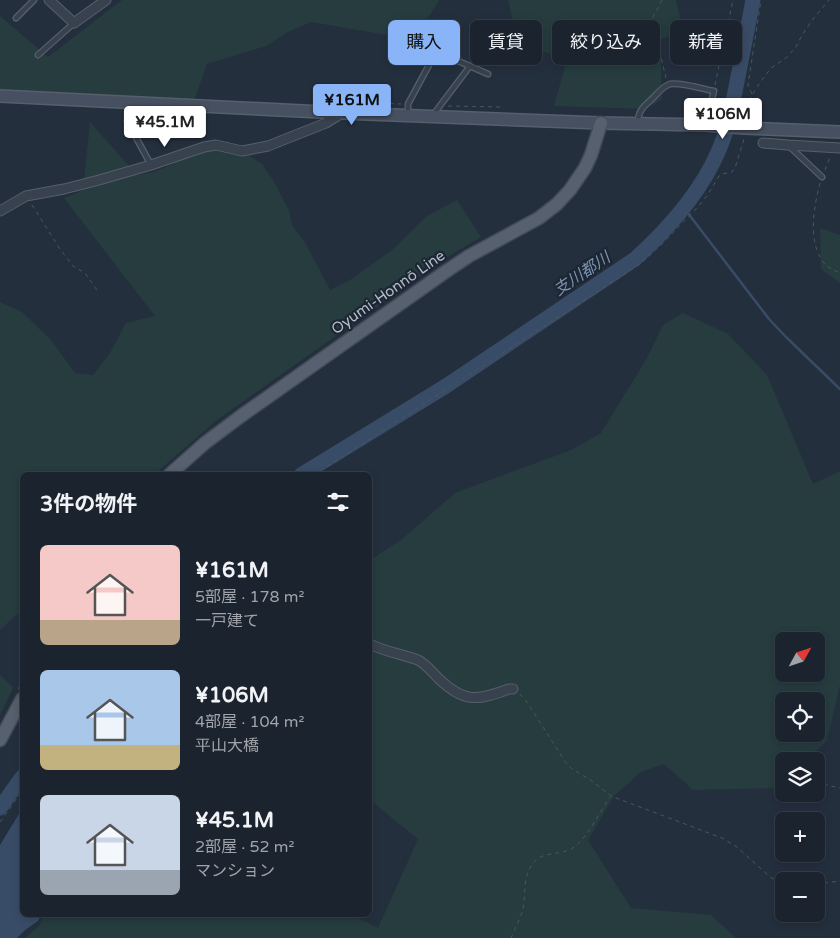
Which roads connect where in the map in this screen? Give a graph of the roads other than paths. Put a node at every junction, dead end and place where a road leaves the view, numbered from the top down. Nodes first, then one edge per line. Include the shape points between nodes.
1 (34, 0) edge
2 (49, 0) edge
3 (106, 0) edge
4 (16, 18) dead end
5 (74, 23) junction
6 (38, 55) dead end
7 (460, 62) edge
8 (429, 65) edge
9 (470, 66) junction
10 (488, 74) dead end
11 (0, 96) edge
12 (342, 113) junction
13 (408, 115) junction
14 (433, 116) junction
15 (127, 121) dead end
16 (601, 123) junction
17 (638, 124) junction
18 (705, 125) junction
19 (771, 129) junction
20 (840, 132) edge
21 (788, 146) junction
22 (837, 148) edge
23 (151, 165) junction
24 (822, 176) road end
25 (0, 211) edge
26 (172, 472) edge
27 (372, 645) edge
28 (513, 689) road end
29 (20, 703) edge
30 (0, 740) edge

1 - 4 lane
2 - 5 street
3 - 5 street
5 - 6 lane
7 - 9 lane
8 - 13 lane via 408,104
9 - 10 lane
9 - 14 lane
11 - 12 street
12 - 13 street
12 - 23 street via 326,123 268,146 242,151 216,145
13 - 14 street
14 - 16 street
15 - 23 lane
16 - 17 street
16 - 26 main road, Oyumi-Honnō Line via 585,168 557,204 539,218 468,256 241,416
17 - 18 street
17 - 18 lane via 641,109 663,87 677,83 714,91
18 - 19 street via 744,133
19 - 20 street
19 - 21 street via 767,143
21 - 22 street
21 - 24 lane
23 - 25 street via 26,196
27 - 28 street via 420,661 454,692 465,696 480,698
29 - 30 main road

